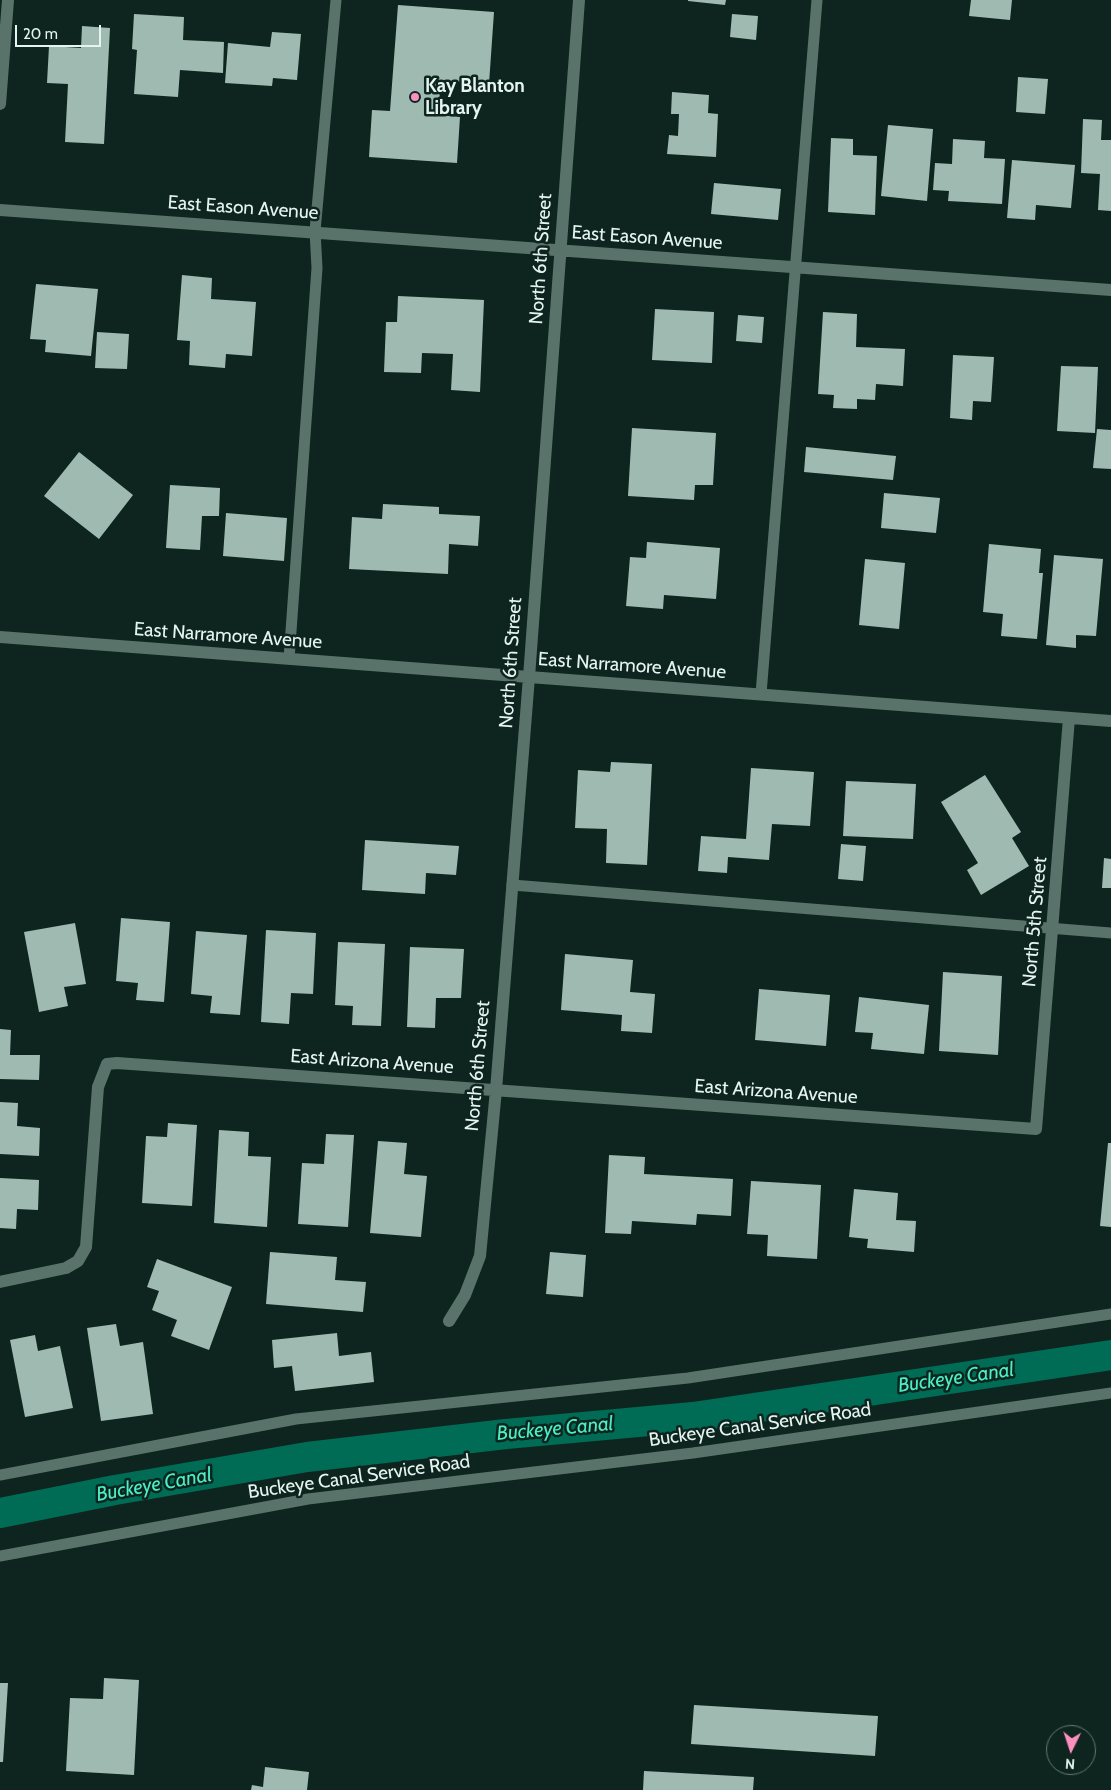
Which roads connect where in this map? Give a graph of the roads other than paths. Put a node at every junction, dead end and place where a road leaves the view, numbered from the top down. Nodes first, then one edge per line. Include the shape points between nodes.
1 (8, 0) edge
2 (336, 0) edge
3 (579, 0) edge
4 (817, 0) edge
5 (0, 104) edge
6 (0, 210) edge
7 (315, 232) junction
8 (561, 251) junction
9 (796, 268) junction
10 (1111, 290) edge
11 (0, 638) edge
12 (290, 659) junction
13 (529, 677) junction
14 (761, 694) junction
15 (1069, 718) junction
16 (1111, 721) edge
17 (512, 885) junction
18 (1053, 928) junction
19 (1111, 933) edge
20 (496, 1090) junction
21 (1036, 1129) joint
22 (0, 1282) edge
23 (1111, 1314) edge
24 (448, 1321) dead end
25 (1111, 1393) edge
26 (0, 1475) edge
27 (0, 1556) edge

1 - 5 street
2 - 7 lane
3 - 8 street, North 6th Street
4 - 9 lane
6 - 7 street, East Eason Avenue
7 - 8 street, East Eason Avenue
7 - 12 lane via 317,268
8 - 9 street, East Eason Avenue
8 - 13 street, North 6th Street
9 - 10 street, East Eason Avenue
9 - 14 lane
11 - 12 street, East Narramore Avenue
12 - 13 street, East Narramore Avenue
13 - 14 street, East Narramore Avenue
13 - 17 street, North 6th Street
14 - 15 street, East Narramore Avenue
15 - 16 street, East Narramore Avenue
15 - 18 street, North 5th Street
17 - 18 lane
17 - 20 street, North 6th Street
18 - 19 lane
18 - 21 street, North 5th Street
20 - 21 street, East Arizona Avenue
20 - 22 street, East Arizona Avenue via 133,1063 107,1064 98,1087 86,1248 78,1261 66,1268
20 - 24 street, North 6th Street via 480,1256 465,1294
23 - 26 lane via 688,1378 296,1419
25 - 27 lane, Buckeye Canal Service Road via 693,1453 308,1499

